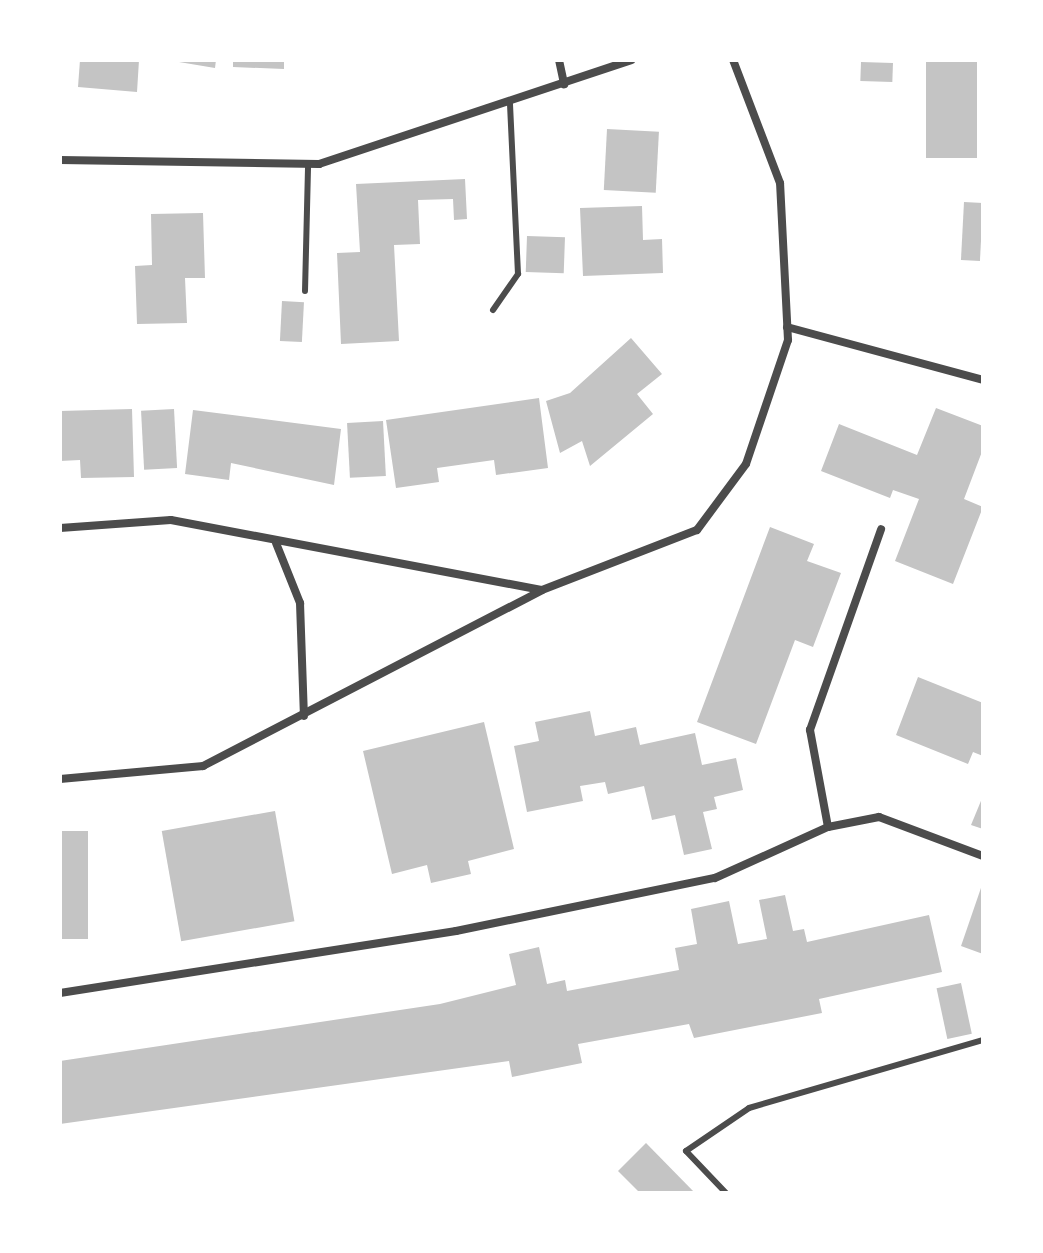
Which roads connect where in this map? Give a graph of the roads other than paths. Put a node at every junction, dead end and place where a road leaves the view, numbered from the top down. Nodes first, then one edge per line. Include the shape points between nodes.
1 (559, 60) edge
2 (631, 60) edge
3 (733, 60) edge
4 (564, 84) junction
5 (510, 102) junction
6 (60, 160) edge
7 (308, 164) junction
8 (305, 291) dead end
9 (493, 310) dead end
10 (787, 327) junction
11 (983, 380) edge
12 (60, 528) edge
13 (881, 529) dead end
14 (276, 543) junction
15 (542, 590) junction
16 (304, 716) junction
17 (60, 779) edge
18 (828, 827) junction
19 (983, 856) edge
20 (60, 993) edge
21 (983, 1040) edge
22 (726, 1193) edge

1 - 4 street
2 - 4 street
3 - 10 street via 780,183
4 - 5 street
5 - 7 street
5 - 9 lane via 518,274
6 - 7 street
7 - 8 lane
10 - 11 street
10 - 15 street via 746,464 697,530
12 - 14 street via 171,520
13 - 18 street via 810,730
14 - 15 street
14 - 16 street via 300,603
15 - 16 street
16 - 17 street via 203,766
18 - 19 street via 879,817
18 - 20 street via 715,878 456,931
21 - 22 lane via 749,1108 686,1151

